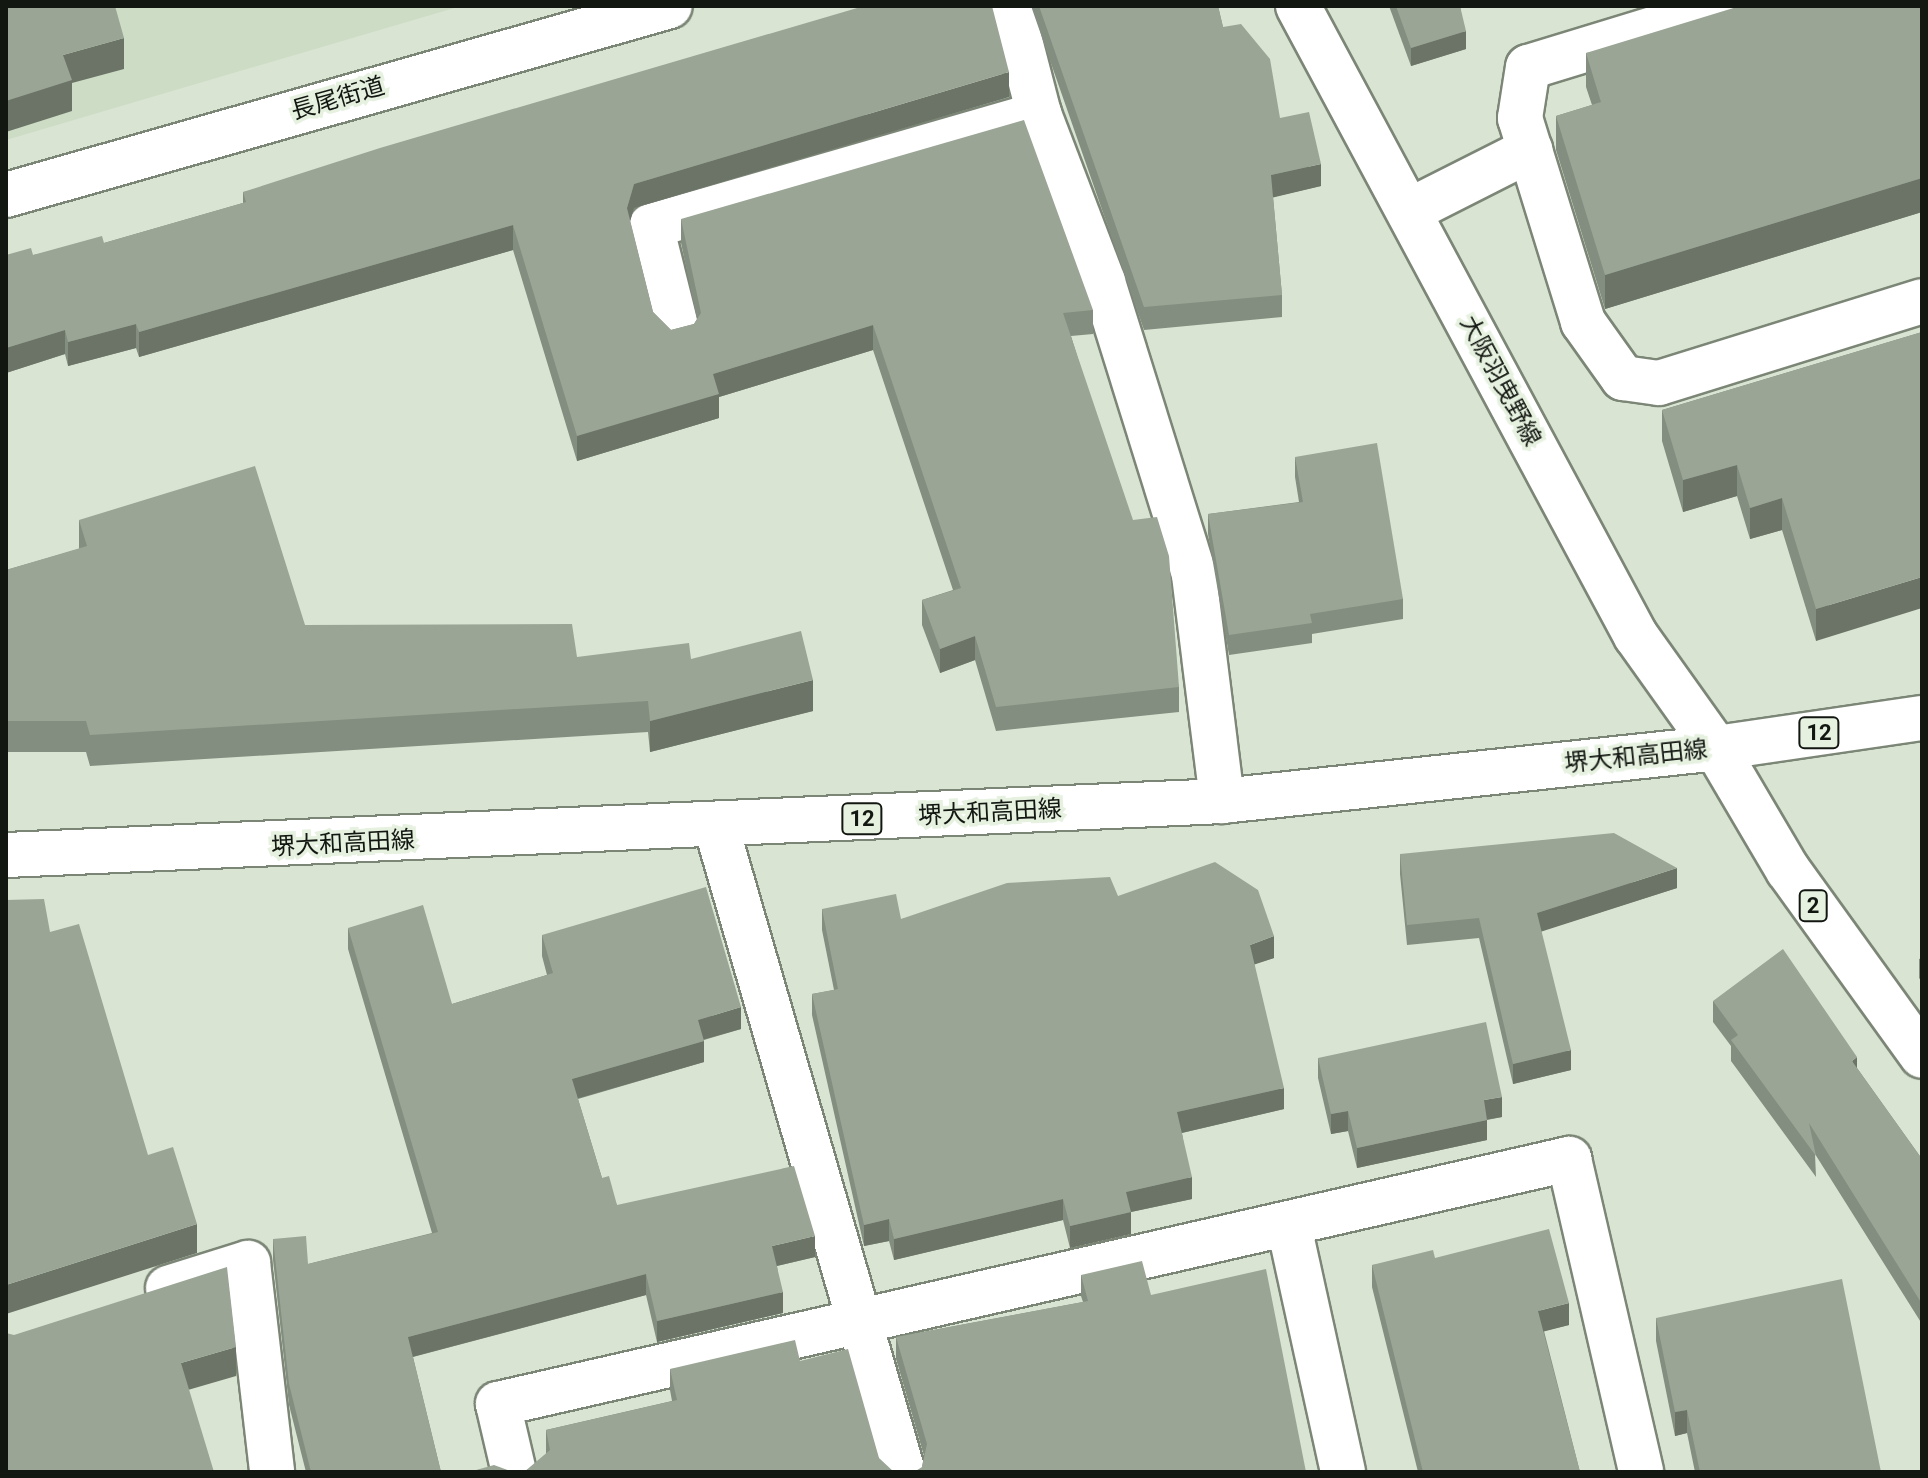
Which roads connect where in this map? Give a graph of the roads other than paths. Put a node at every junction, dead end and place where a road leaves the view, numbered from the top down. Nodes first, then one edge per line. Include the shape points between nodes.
1 (670, 6) edge
2 (1011, 6) edge
3 (1298, 6) edge
4 (1728, 6) edge
5 (1039, 114) junction
6 (1530, 150) junction
7 (6, 195) edge
8 (1409, 211) junction
9 (1922, 301) edge
10 (677, 330) edge
11 (1922, 718) edge
12 (1716, 748) junction
13 (1222, 801) junction
14 (716, 826) junction
15 (6, 855) edge
16 (1922, 1056) edge
17 (1289, 1226) junction
18 (127, 1301) edge
19 (862, 1322) junction
20 (272, 1472) edge
21 (514, 1472) edge
22 (903, 1472) edge
23 (1343, 1472) edge
24 (1641, 1472) edge

1 - 7 street, 長尾街道
2 - 5 street
3 - 8 street, 大阪羽曳野線
4 - 6 street via 1528,67 1520,118
5 - 10 street via 651,226
5 - 13 street via 1103,282 1194,575
6 - 8 street
6 - 9 street via 1583,322 1623,378 1659,383
8 - 12 street, 大阪羽曳野線 via 1636,636
11 - 12 street, 堺大和高田線 / 12
12 - 13 street, 堺大和高田線 / 12
12 - 16 street, 2 via 1788,870
13 - 14 street, 堺大和高田線 / 12
14 - 15 street, 堺大和高田線 / 12
14 - 19 street
17 - 19 street
17 - 23 street
17 - 24 street via 1569,1159
18 - 20 street via 248,1263
19 - 21 street via 498,1404
19 - 22 street

